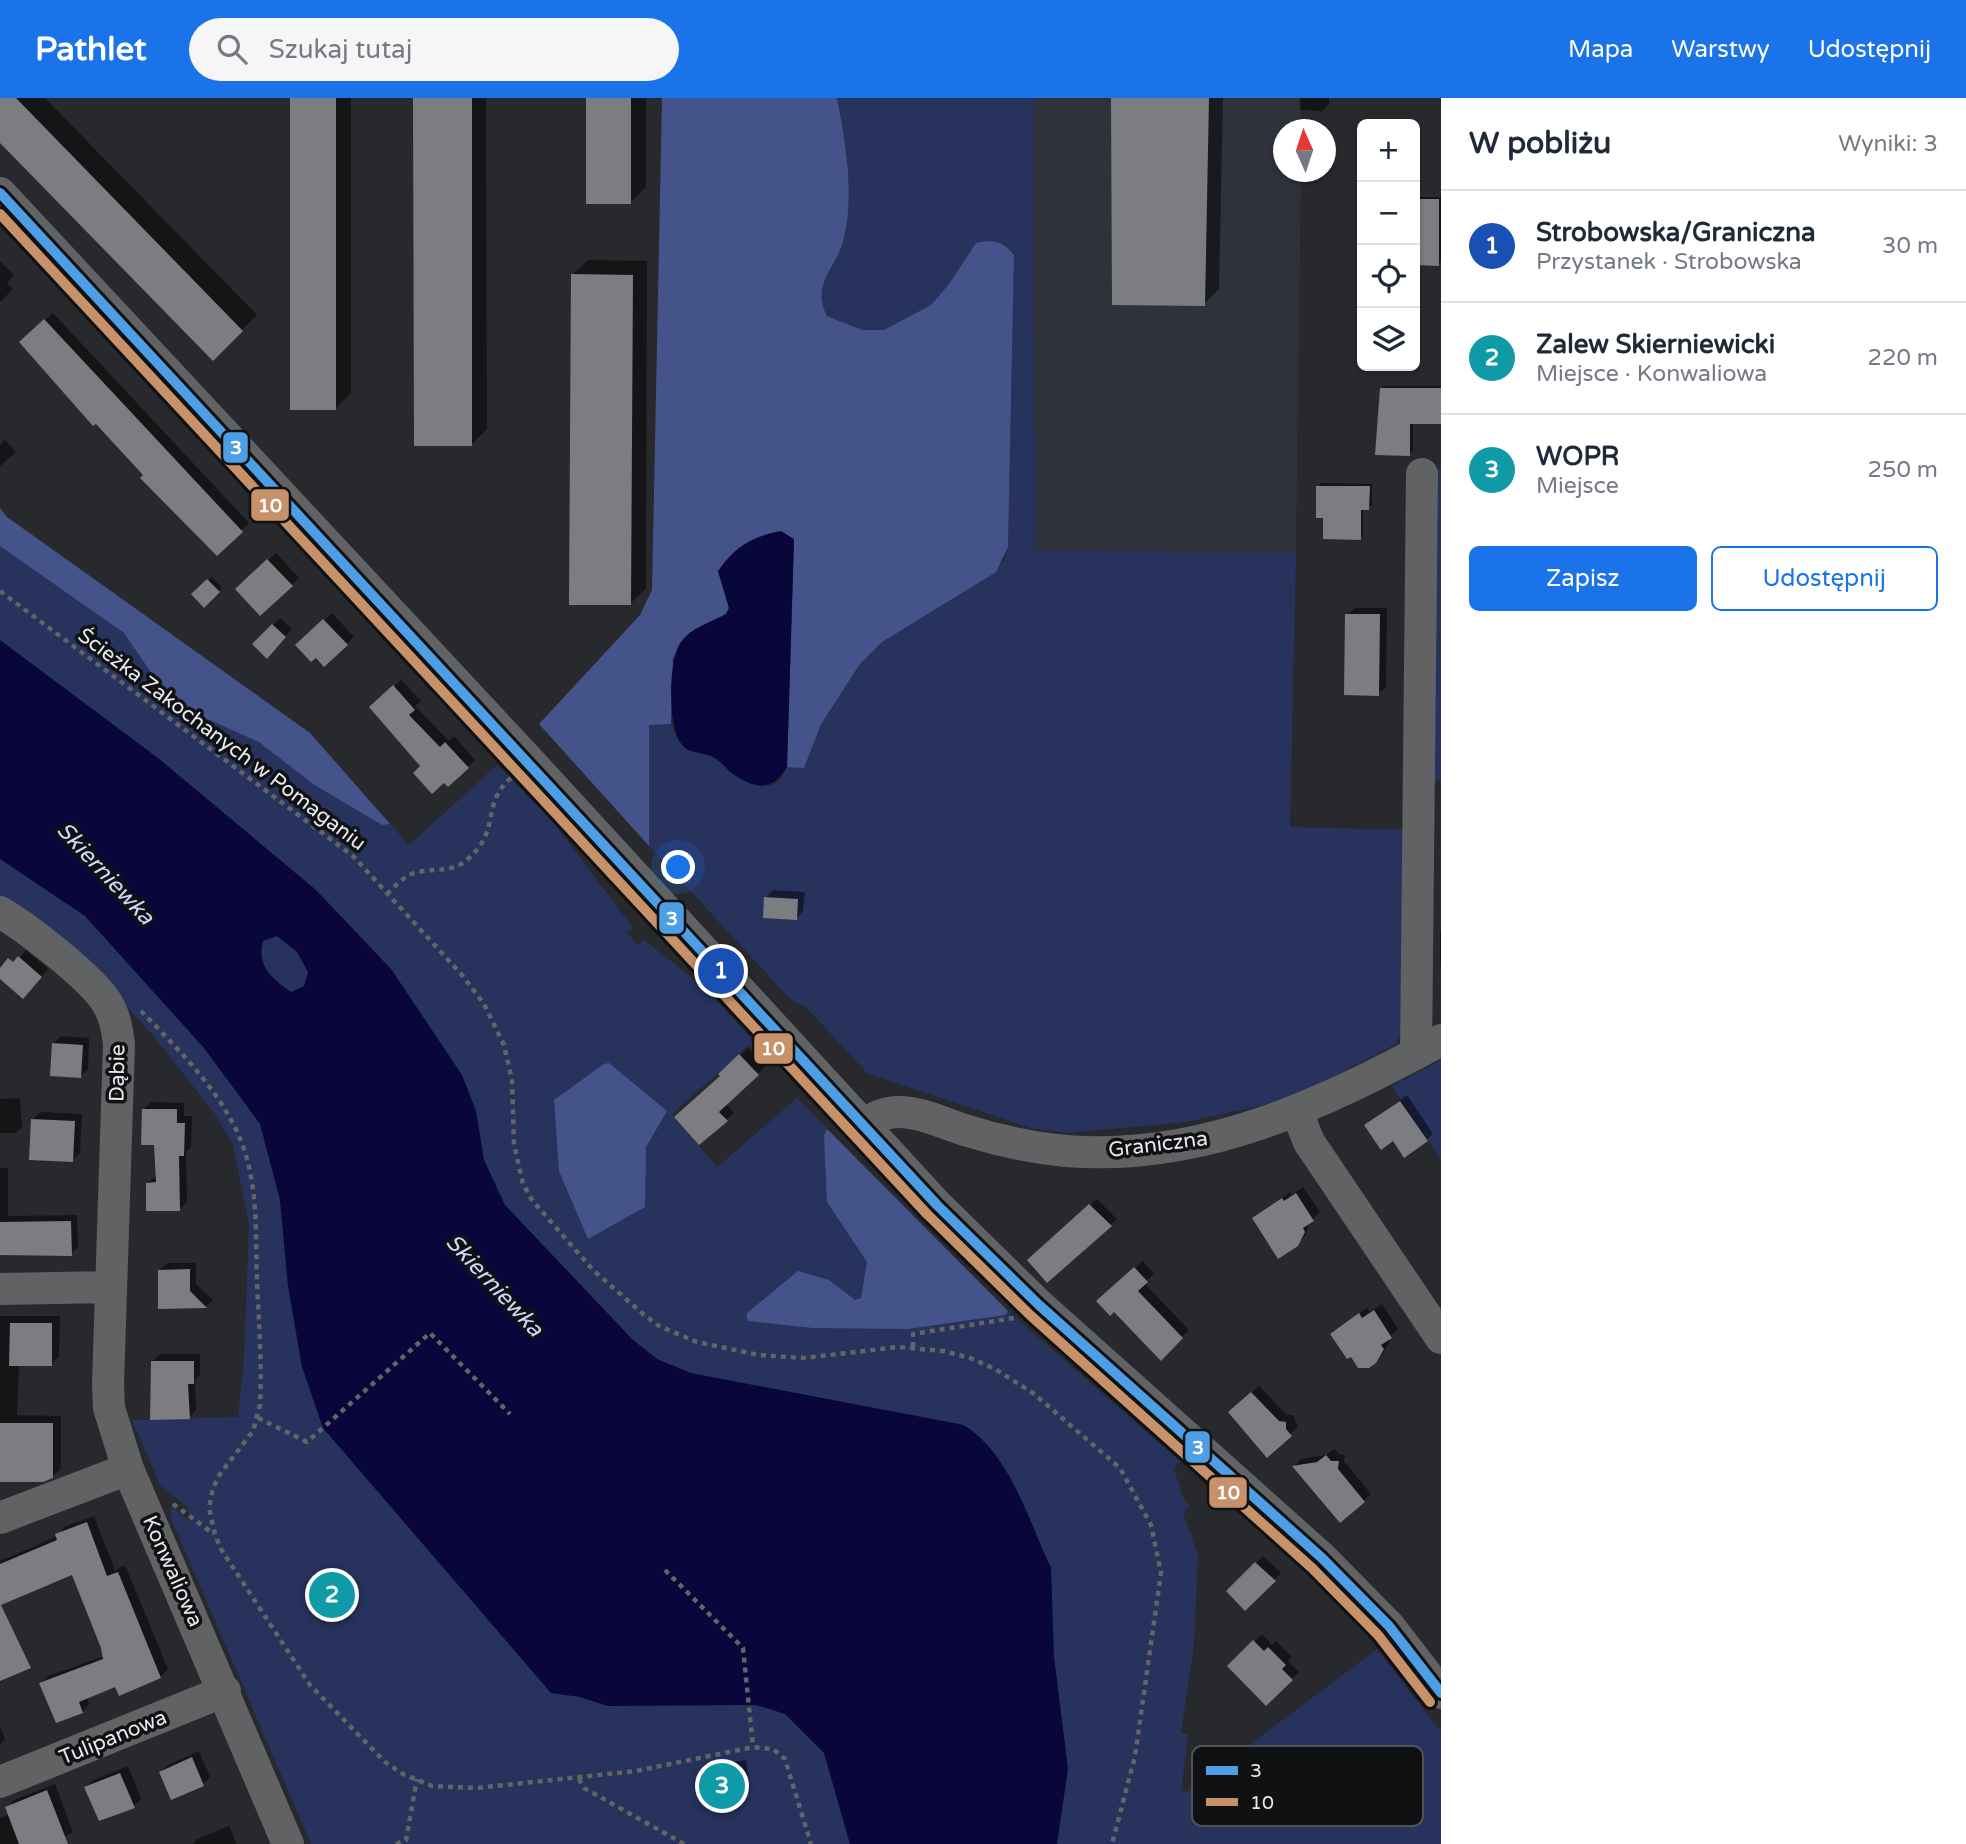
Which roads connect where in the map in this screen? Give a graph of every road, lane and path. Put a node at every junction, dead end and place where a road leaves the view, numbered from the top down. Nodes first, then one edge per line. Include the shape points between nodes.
1 (0, 193) edge
2 (1422, 474) dead end
3 (0, 591) edge
4 (530, 762) junction
5 (387, 894) junction
6 (0, 912) edge
7 (138, 1008) dead end
8 (1429, 1046) edge
9 (1297, 1112) junction
10 (863, 1126) junction
11 (110, 1286) junction
12 (0, 1289) edge
13 (1039, 1305) junction
14 (1441, 1338) edge
15 (914, 1347) junction
16 (510, 1413) dead end
17 (258, 1418) junction
18 (128, 1469) junction
19 (0, 1518) edge
20 (665, 1570) dead end
21 (225, 1691) junction
22 (1441, 1693) edge
23 (753, 1747) junction
24 (417, 1779) junction
25 (579, 1779) junction
26 (0, 1783) edge
27 (288, 1844) edge
28 (396, 1844) edge
29 (684, 1844) edge
30 (811, 1844) edge
31 (1112, 1844) edge

1 - 4 street
2 - 8 street
3 - 5 path, Ścieżka Zakochanych w Pomaganiu via 353,856
4 - 5 path via 498,790 488,836 468,860 443,871 417,872
4 - 10 street
5 - 15 path, Ścieżka Zakochanych w Pomaganiu via 475,990 495,1023 512,1080 514,1144 523,1184 532,1200 625,1300 669,1330 731,1350 804,1358
6 - 11 street, Dąbie via 84,977 115,1019 119,1044
7 - 17 path via 219,1101 249,1166 258,1236
8 - 9 street, Graniczna
9 - 10 street, Graniczna via 1222,1136 1115,1152 1018,1144 914,1113 884,1114
9 - 14 street via 1309,1142
10 - 13 street
11 - 12 street
11 - 18 street, Konwaliowa via 109,1408
13 - 15 path via 1027,1316 914,1334
13 - 22 street via 1322,1558 1389,1626
15 - 31 path, Ścieżka Zakochanych w Pomaganiu via 970,1358 1033,1393 1120,1468 1151,1525 1160,1561 1160,1589 1135,1756
16 - 17 path via 430,1333 307,1442
17 - 24 path via 213,1488 209,1508 221,1549 324,1701 385,1762
18 - 19 street
18 - 21 street, Konwaliowa
20 - 23 path via 743,1648
21 - 26 street, Tulipanowa
21 - 27 street, Konwaliowa
23 - 25 path
23 - 30 path via 773,1749 785,1759
24 - 25 path via 453,1789
24 - 28 path via 407,1840
25 - 29 path via 584,1788

